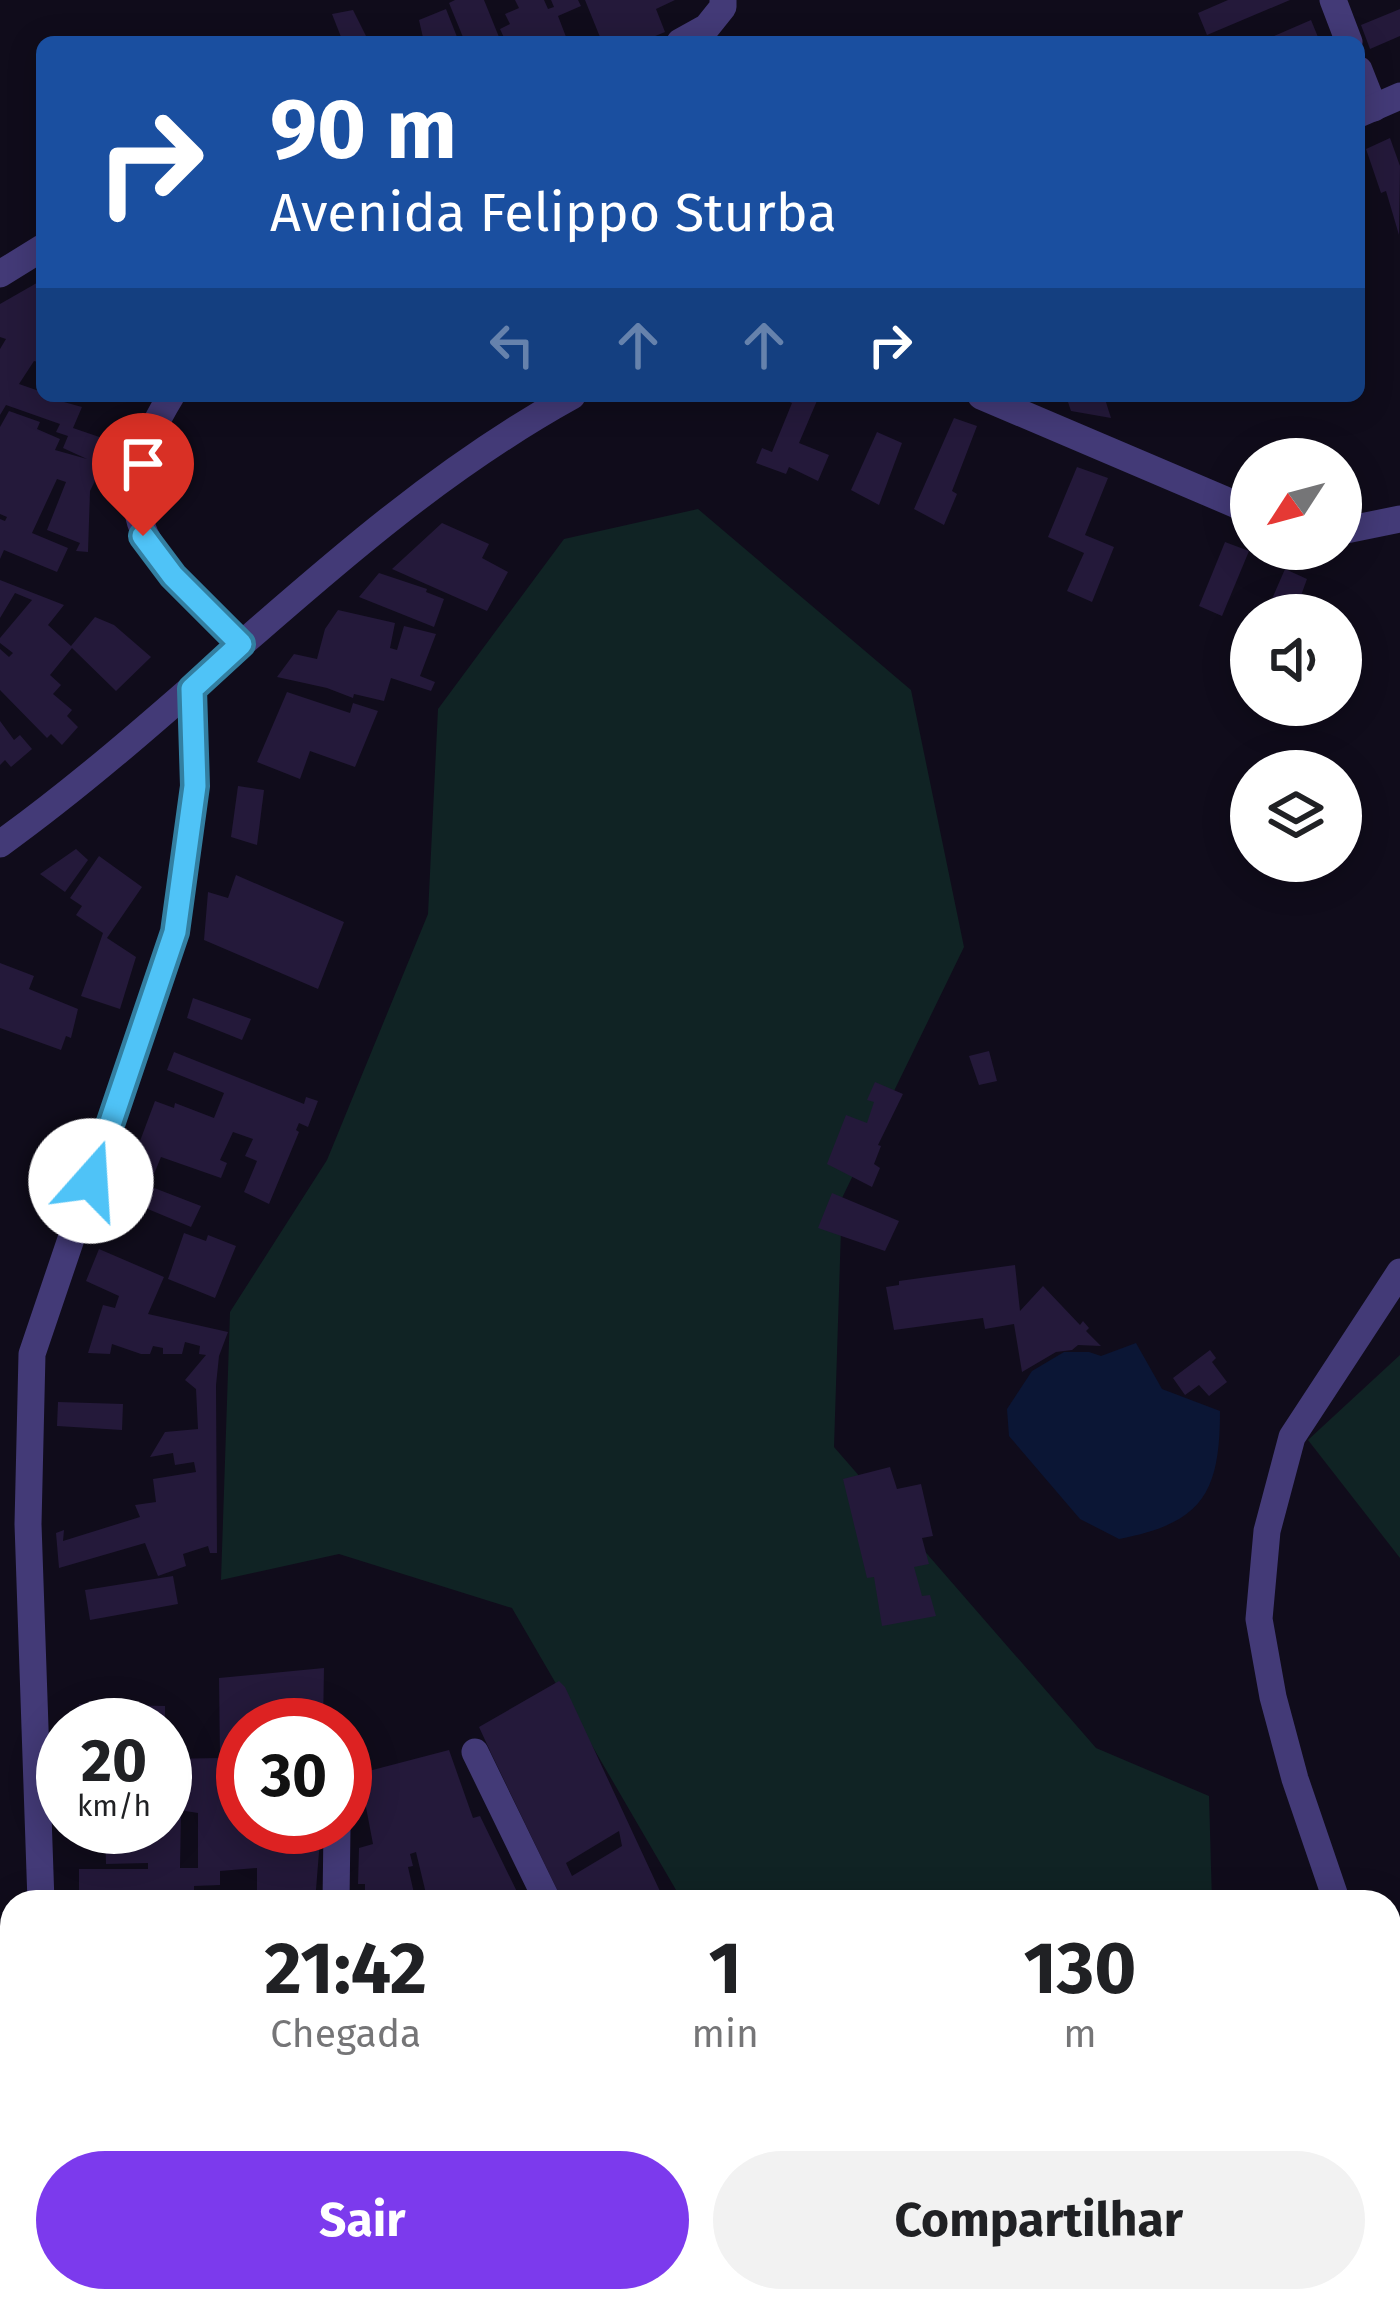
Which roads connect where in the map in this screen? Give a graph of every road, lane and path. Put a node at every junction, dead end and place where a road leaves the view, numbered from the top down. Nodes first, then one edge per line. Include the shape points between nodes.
1 (723, 0) edge
2 (1333, 0) edge
3 (691, 36) edge
4 (1346, 36) edge
5 (1400, 96) edge
6 (1366, 111) edge
7 (36, 252) edge
8 (0, 274) edge
9 (168, 402) edge
10 (562, 402) edge
11 (995, 402) edge
12 (1230, 502) edge
13 (1400, 519) edge
14 (1362, 527) edge
15 (241, 644) junction
16 (192, 689) junction
17 (0, 844) edge
18 (1400, 1272) edge
19 (475, 1752) dead end
20 (337, 1854) edge
21 (41, 1890) edge
22 (336, 1890) edge
23 (542, 1890) edge
24 (1333, 1890) edge

1 - 3 street via 707,27
2 - 4 street
5 - 6 street
7 - 8 street
9 - 15 street via 142,452 134,503 143,536
10 - 15 street via 368,533
11 - 12 street
13 - 14 street
15 - 16 street
16 - 17 street
16 - 21 street via 195,786 175,932 32,1354 28,1523
18 - 24 street via 1292,1437 1267,1531 1259,1619 1273,1697
19 - 23 street
20 - 22 street

